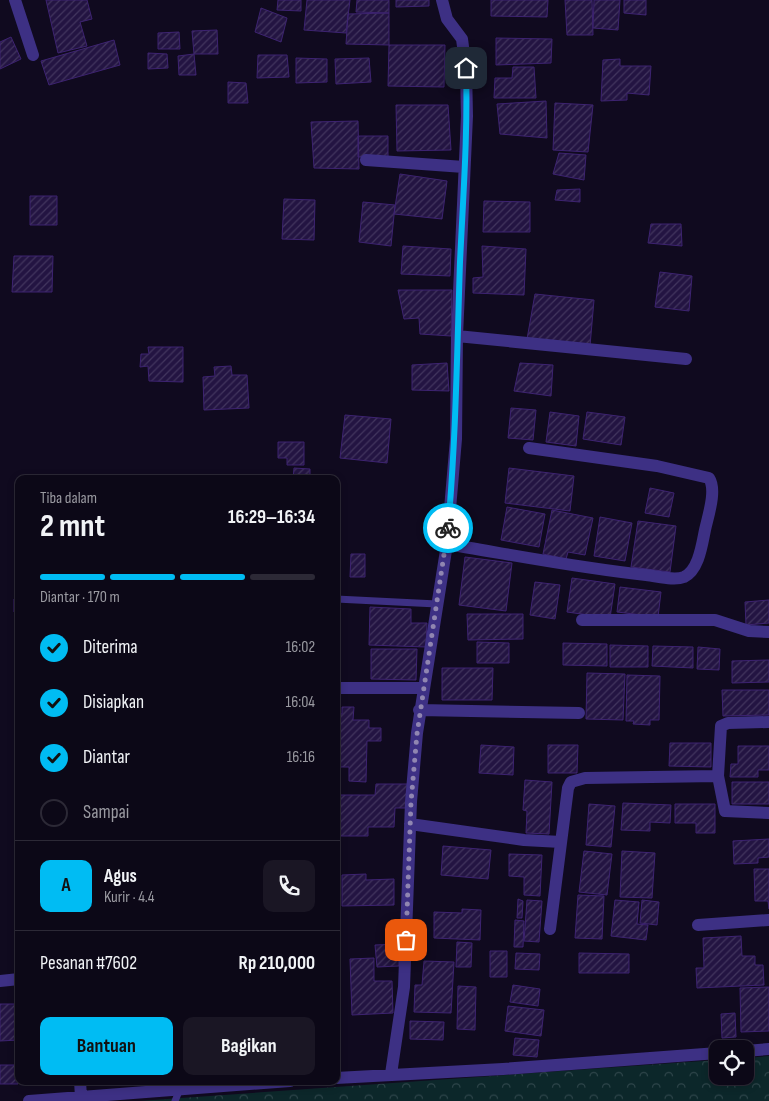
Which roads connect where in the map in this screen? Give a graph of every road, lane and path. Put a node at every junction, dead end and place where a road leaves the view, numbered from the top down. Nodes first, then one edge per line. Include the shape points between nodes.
1 (15, 0) edge
2 (442, 0) edge
3 (33, 55) dead end
4 (366, 160) dead end
5 (464, 167) junction
6 (458, 336) junction
7 (686, 358) dead end
8 (529, 448) dead end
9 (447, 544) junction
10 (340, 599) edge
11 (437, 604) junction
12 (582, 620) dead end
13 (769, 632) edge
14 (340, 688) edge
15 (422, 688) junction
16 (420, 710) junction
17 (578, 712) dead end
18 (769, 722) edge
19 (718, 776) junction
20 (769, 812) edge
21 (410, 824) junction
22 (561, 842) junction
23 (769, 920) edge
24 (698, 925) dead end
25 (550, 929) dead end
26 (15, 979) edge
27 (0, 981) edge
28 (769, 1049) edge
29 (754, 1050) edge
30 (709, 1054) edge
31 (390, 1074) junction
32 (340, 1078) edge
33 (80, 1085) edge
34 (234, 1085) edge
35 (178, 1095) edge
36 (81, 1096) junction
37 (29, 1101) edge

1 - 3 street
2 - 5 street via 447,19 462,39 465,53 467,116
4 - 5 street
5 - 6 street
6 - 7 street
6 - 9 street via 456,440
8 - 9 street via 657,466 709,478 712,496 693,569 685,576 672,578
9 - 11 street
10 - 11 lane
11 - 15 street
12 - 13 street via 715,620 749,631
14 - 15 street
15 - 16 street
16 - 17 street
16 - 21 street
18 - 19 street via 721,726
19 - 20 street via 725,811
19 - 22 street via 575,780 568,788
21 - 22 street
21 - 31 street via 404,986
22 - 25 street
23 - 24 street
26 - 27 street
28 - 29 street
30 - 31 street
31 - 32 street
33 - 36 street
34 - 35 street
35 - 36 street
36 - 37 street

